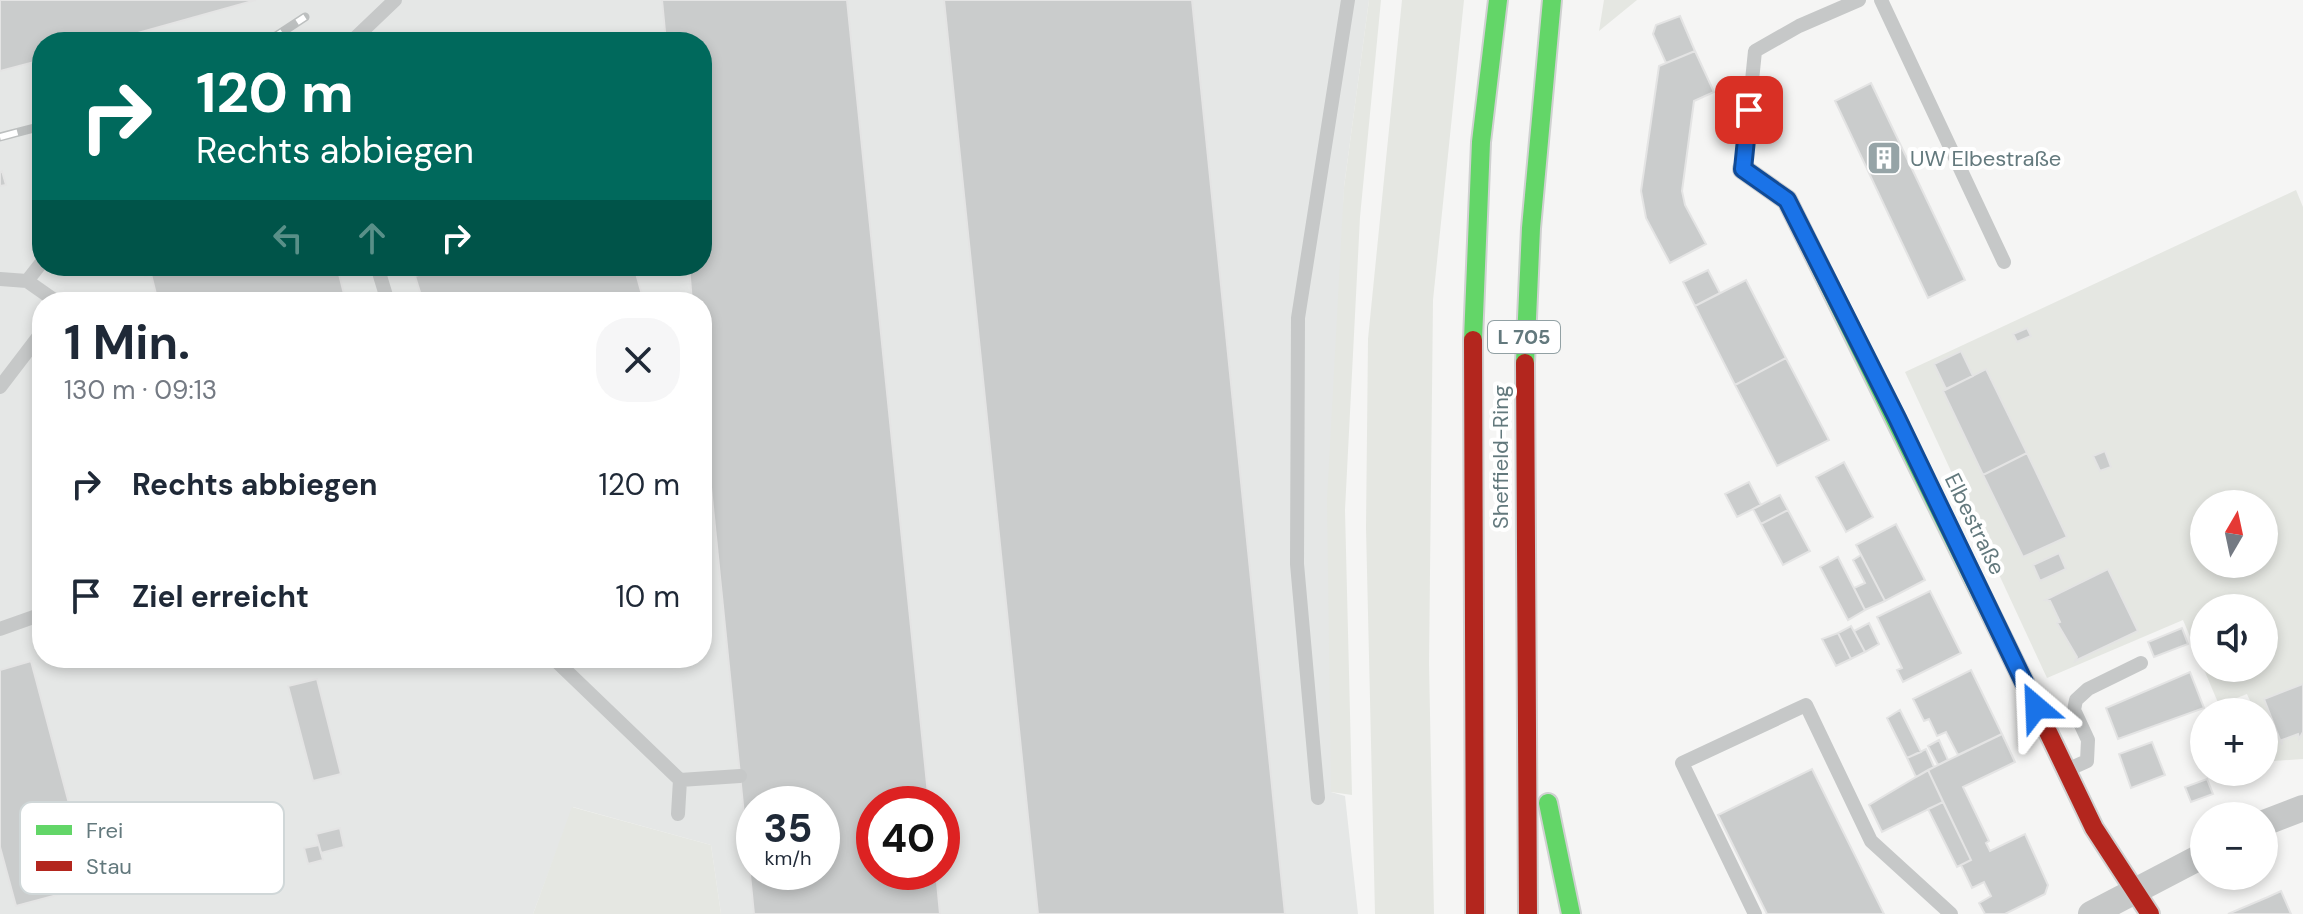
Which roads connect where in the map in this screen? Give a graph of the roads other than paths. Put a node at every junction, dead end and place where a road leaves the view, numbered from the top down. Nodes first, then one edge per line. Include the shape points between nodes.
1 (395, 0) edge
2 (1348, 0) edge
3 (1498, 0) edge
4 (1552, 0) edge
5 (1859, 0) edge
6 (1881, 0) edge
7 (361, 32) edge
8 (1743, 169) joint
9 (2004, 262) dead end
10 (32, 275) edge
11 (0, 279) edge
12 (27, 281) junction
13 (43, 292) edge
14 (32, 345) edge
15 (0, 387) edge
16 (32, 618) edge
17 (0, 629) edge
18 (2141, 663) dead end
19 (563, 668) edge
20 (1525, 674) junction
21 (2067, 770) junction
22 (740, 776) dead end
23 (680, 780) junction
24 (1318, 798) dead end
25 (2303, 808) edge
26 (678, 814) dead end
27 (2278, 818) edge
28 (2190, 862) edge
29 (2135, 891) junction
30 (1475, 914) edge
31 (1528, 914) edge
32 (1571, 914) edge
33 (1755, 914) edge
34 (1951, 914) edge
35 (2091, 914) edge
36 (2150, 914) edge

1 - 7 lane
2 - 24 lane via 1298,318 1297,564
3 - 30 main road, Sheffield-Ring / L 705 via 1474,273 1469,515
4 - 20 main road, Sheffield-Ring / L 705 via 1540,87 1523,360
5 - 8 lane via 1755,51
6 - 9 lane
8 - 21 main road, Elbestraße via 1787,200
10 - 12 lane
11 - 12 lane
12 - 13 lane
14 - 15 lane
16 - 17 lane
18 - 21 lane via 2076,700 2074,710 2090,753 2087,761
19 - 23 lane
20 - 31 main road, Sheffield-Ring / L 705
20 - 32 main road, L 705
21 - 29 main road, Elbestraße via 2094,828
22 - 23 lane
23 - 26 lane
25 - 27 street
28 - 29 street
29 - 35 street
29 - 36 main road, Elbestraße
33 - 34 lane via 1682,763 1806,705 1871,841

